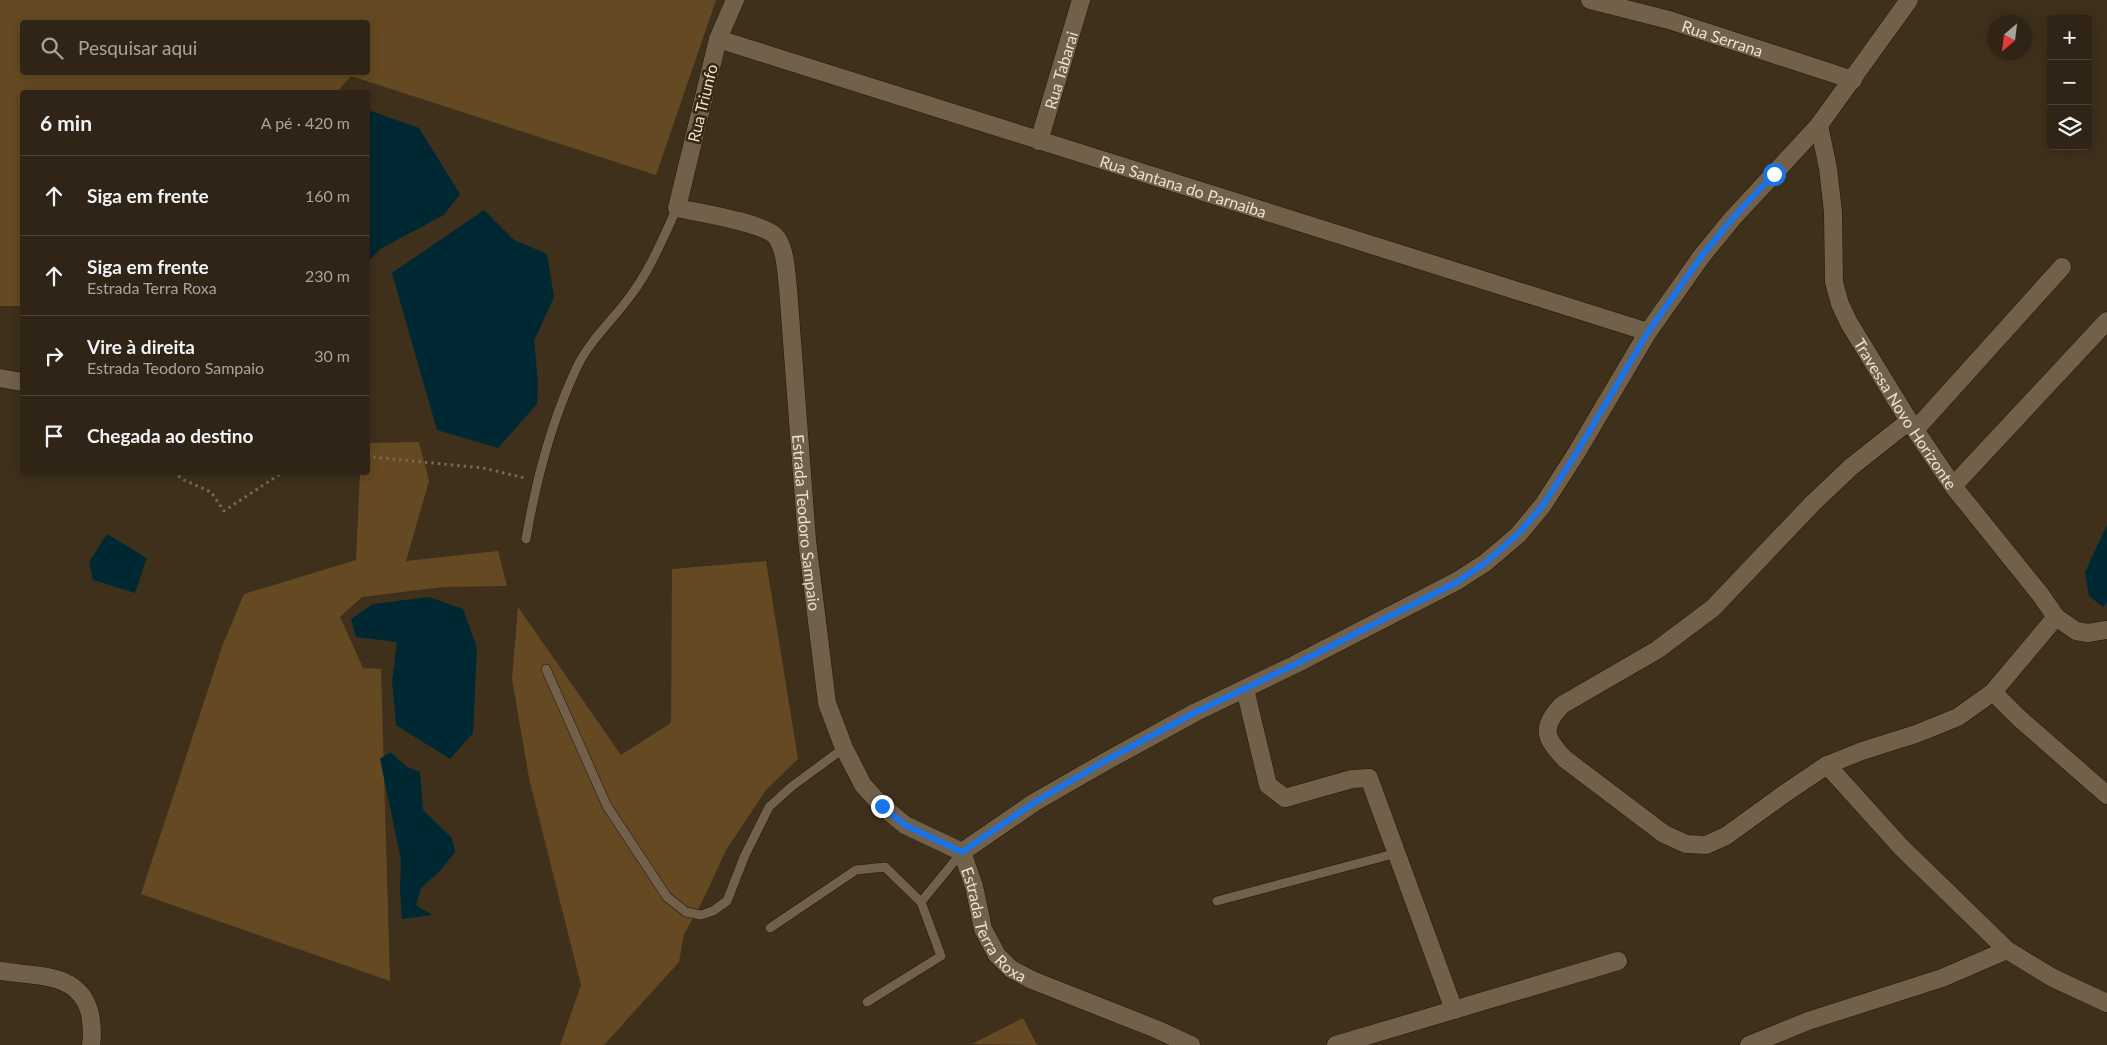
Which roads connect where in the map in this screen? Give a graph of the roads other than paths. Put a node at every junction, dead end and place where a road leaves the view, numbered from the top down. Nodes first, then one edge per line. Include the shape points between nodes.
1 (735, 0) edge
2 (1081, 0) edge
3 (1590, 0) edge
4 (1909, 0) edge
5 (718, 38) junction
6 (1853, 80) junction
7 (1819, 125) junction
8 (1039, 141) junction
9 (677, 208) junction
10 (2062, 267) dead end
11 (2107, 321) edge
12 (1648, 332) junction
13 (0, 378) edge
14 (20, 382) edge
15 (1913, 425) junction
16 (1953, 486) junction
17 (526, 539) dead end
18 (2056, 617) junction
19 (2107, 630) edge
20 (546, 669) dead end
21 (1244, 689) junction
22 (1993, 692) junction
23 (844, 748) junction
24 (1827, 765) junction
25 (2107, 795) edge
26 (962, 852) junction
27 (1397, 853) junction
28 (1217, 901) dead end
29 (921, 902) junction
30 (770, 928) dead end
31 (2007, 950) junction
32 (1618, 961) dead end
33 (0, 971) edge
34 (866, 1002) dead end
35 (2107, 1003) edge
36 (1454, 1010) junction
37 (91, 1045) edge
38 (1191, 1045) edge
39 (1336, 1045) edge
40 (1749, 1045) edge

1 - 5 street, Rua Triunfo
2 - 8 street, Rua Tabarai
3 - 6 street, Rua Serrana via 1669,20
4 - 6 street, Estrada Terra Roxa
5 - 8 street, Rua Santana do Parnaiba
5 - 9 street, Rua Triunfo
6 - 7 street, Estrada Terra Roxa
7 - 12 street, Estrada Terra Roxa via 1732,219
7 - 15 street, Travessa Novo Horizonte via 1830,186 1834,282 1840,304
8 - 12 street, Rua Santana do Parnaiba
9 - 17 lane via 650,268 579,364 546,452
9 - 23 street, Estrada Teodoro Sampaio via 758,228 776,236 782,249 811,568 827,703
10 - 15 street
11 - 16 street
12 - 21 street, Estrada Terra Roxa via 1543,505 1518,534 1457,582
13 - 14 street
15 - 16 street, Travessa Novo Horizonte
15 - 24 street via 1851,467 1713,608 1657,650 1562,705 1550,718 1547,730 1552,745 1565,759 1664,834 1686,844 1706,845 1726,836
16 - 18 street, Travessa Novo Horizonte
18 - 19 street, Travessa Novo Horizonte via 2076,630 2088,633
18 - 22 street
20 - 23 lane via 607,806 667,897 686,912 701,915 727,901 769,807
21 - 26 street, Estrada Terra Roxa via 1127,749 1035,802
21 - 27 street via 1268,785 1285,798 1369,778
22 - 24 street via 1958,717
22 - 25 street
23 - 26 street, Estrada Teodoro Sampaio via 863,785 882,806 905,825
24 - 31 street via 1901,847
26 - 29 lane
26 - 38 street, Estrada Terra Roxa via 974,886 983,929 996,955 1010,969
27 - 28 lane
27 - 36 street
29 - 30 lane via 885,867 856,870
29 - 34 lane via 940,956
31 - 35 street via 2053,978
31 - 40 street via 1942,978 1808,1021
32 - 36 street
33 - 37 street via 62,980 77,989 86,1001 92,1028
36 - 39 street

